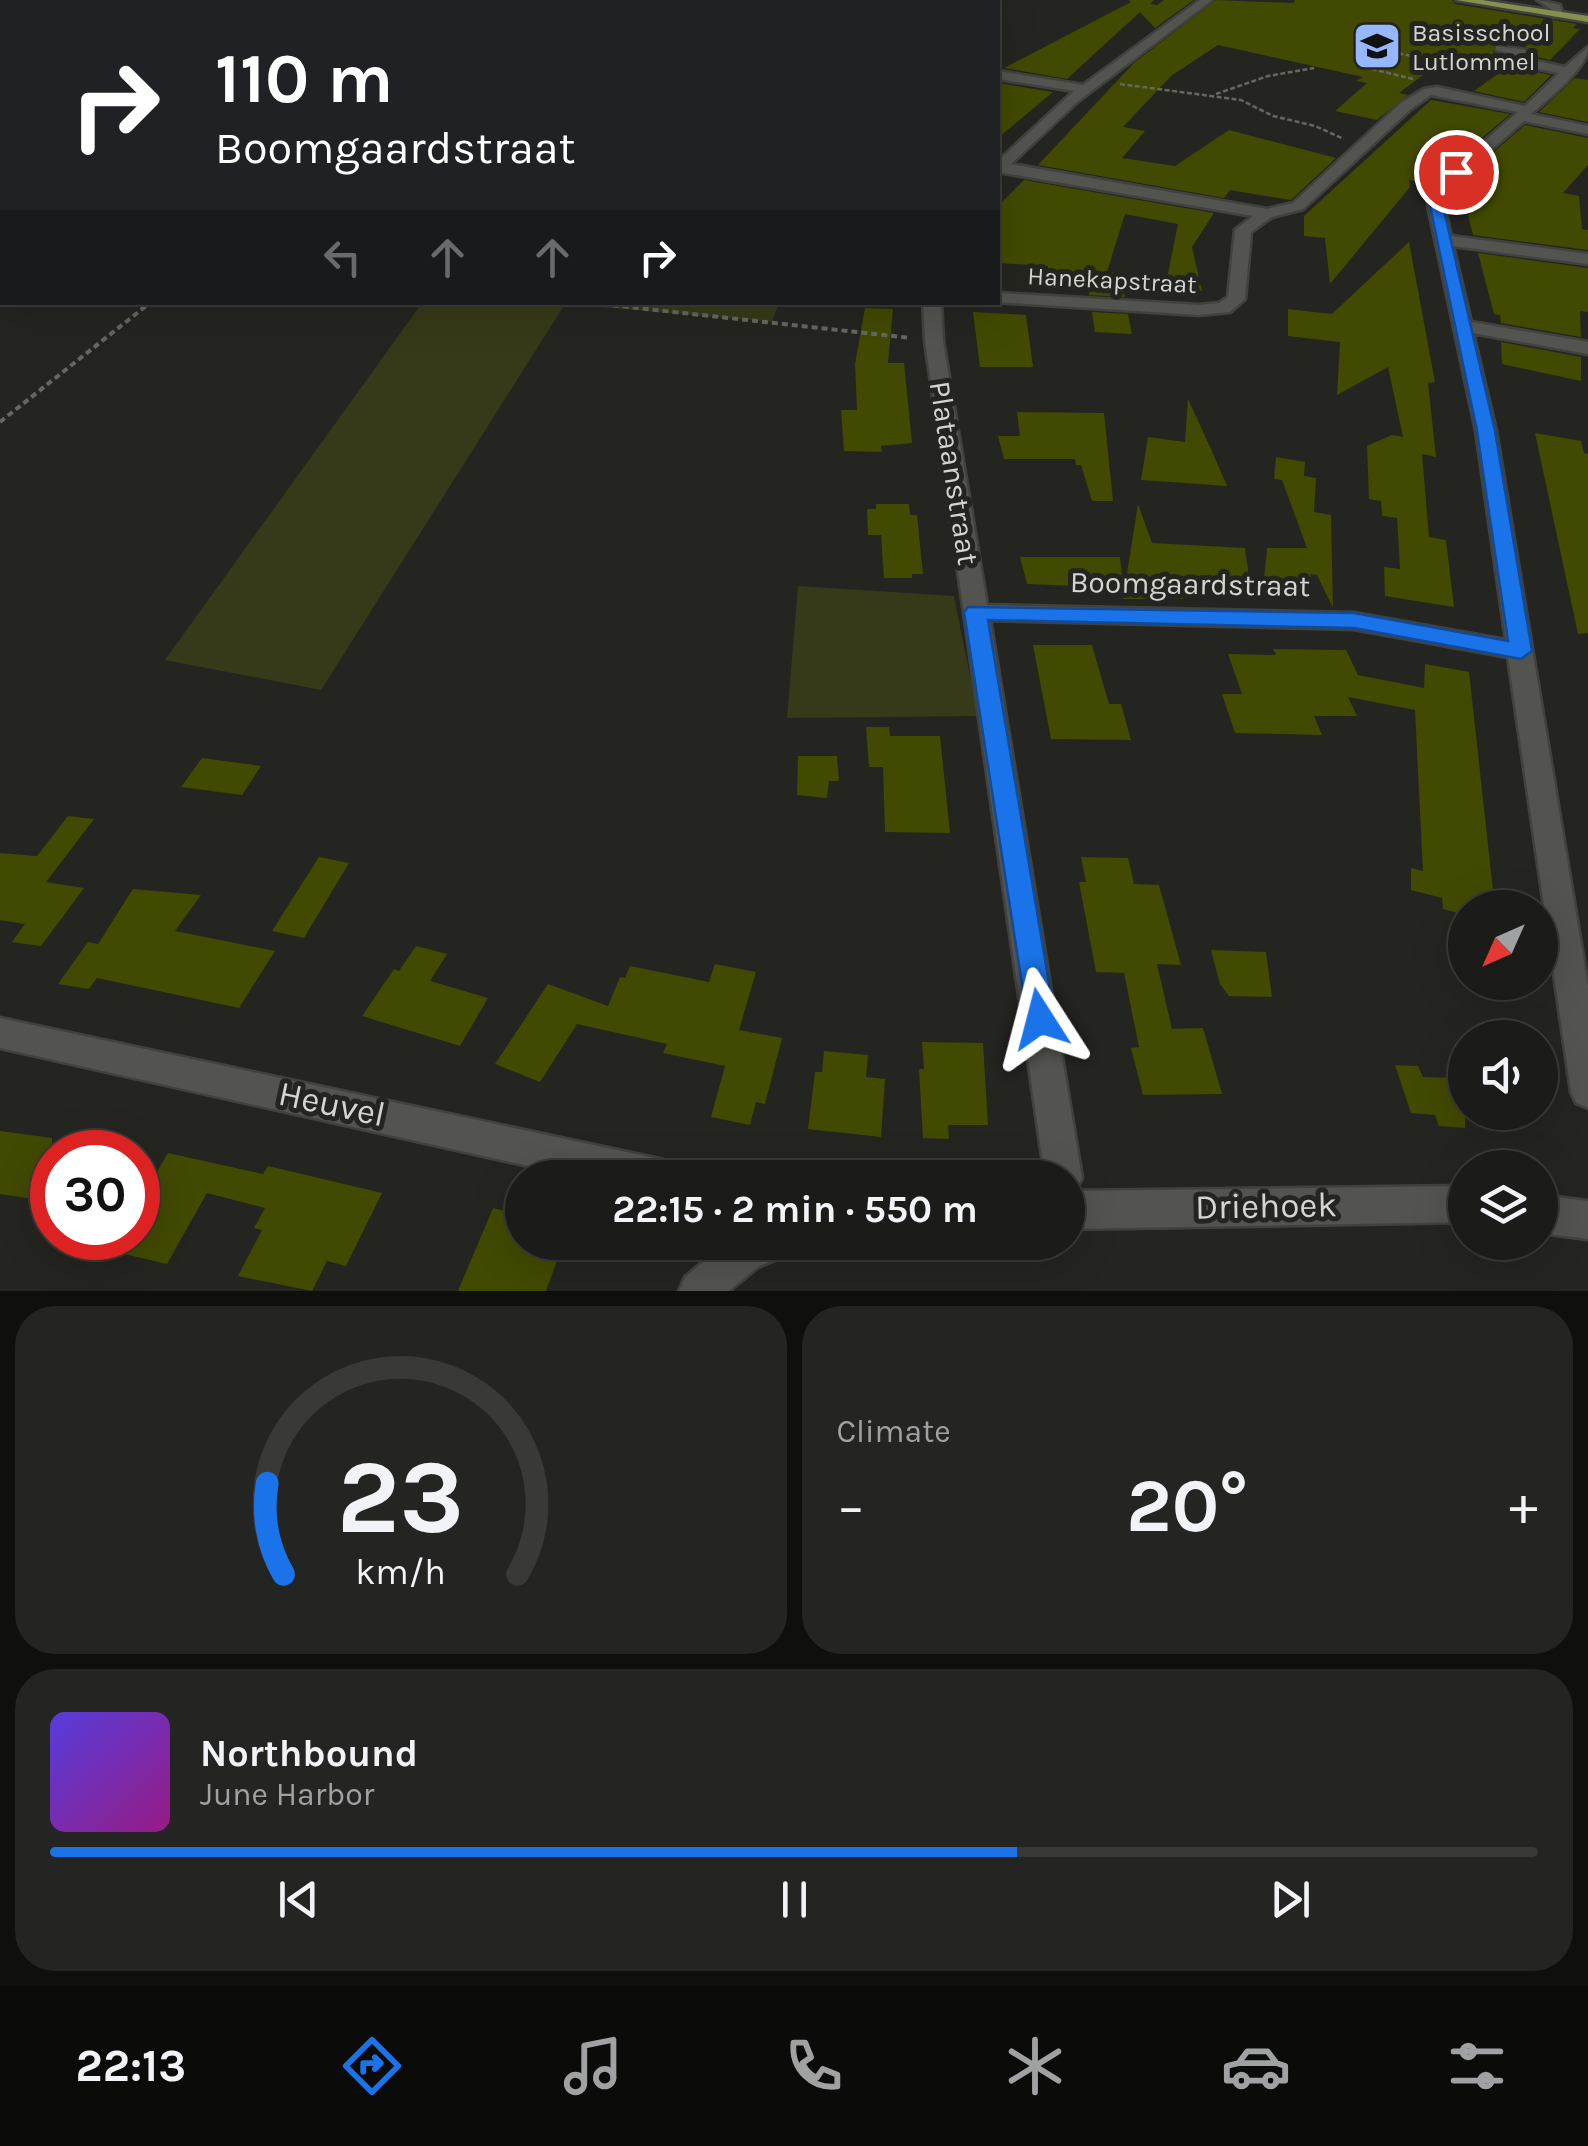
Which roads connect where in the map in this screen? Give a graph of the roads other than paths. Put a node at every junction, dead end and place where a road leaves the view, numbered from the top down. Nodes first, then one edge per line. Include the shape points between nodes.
1 (1206, 0) edge
2 (1461, 0) edge
3 (1542, 0) edge
4 (1558, 14) junction
5 (1588, 19) edge
6 (1500, 48) dead end
7 (1588, 51) edge
8 (1570, 72) junction
9 (1000, 75) edge
10 (1084, 89) junction
11 (1523, 113) junction
12 (1588, 130) edge
13 (1000, 166) edge
14 (1000, 167) edge
15 (1267, 214) junction
16 (1443, 240) junction
17 (1588, 259) edge
18 (1000, 298) edge
19 (932, 305) edge
20 (1462, 326) junction
21 (1588, 348) edge
22 (976, 612) junction
23 (1521, 651) junction
24 (0, 1032) edge
25 (1588, 1092) edge
26 (582, 1160) edge
27 (1061, 1160) edge
28 (1085, 1199) edge
29 (1448, 1204) edge
30 (1558, 1216) edge
31 (1588, 1220) edge
32 (734, 1260) edge
33 (698, 1291) edge

1 - 10 street
2 - 4 main road
3 - 4 street
4 - 5 main road
6 - 8 street via 1522,52 1513,60
7 - 8 street
8 - 11 street
9 - 10 street
10 - 13 street
11 - 12 street
11 - 15 street via 1428,92 1298,206
11 - 16 street via 1444,183 1436,206
14 - 15 street
15 - 18 street, Hanekapstraat via 1243,230 1236,298 1224,308
16 - 17 street
16 - 20 street
19 - 22 street, Plataanstraat
20 - 21 street
20 - 23 street
22 - 23 street, Boomgaardstraat via 1354,620
22 - 27 street, Plataanstraat
23 - 25 street
24 - 26 street, Heuvel
28 - 29 street, Driehoek
30 - 31 street
32 - 33 street

